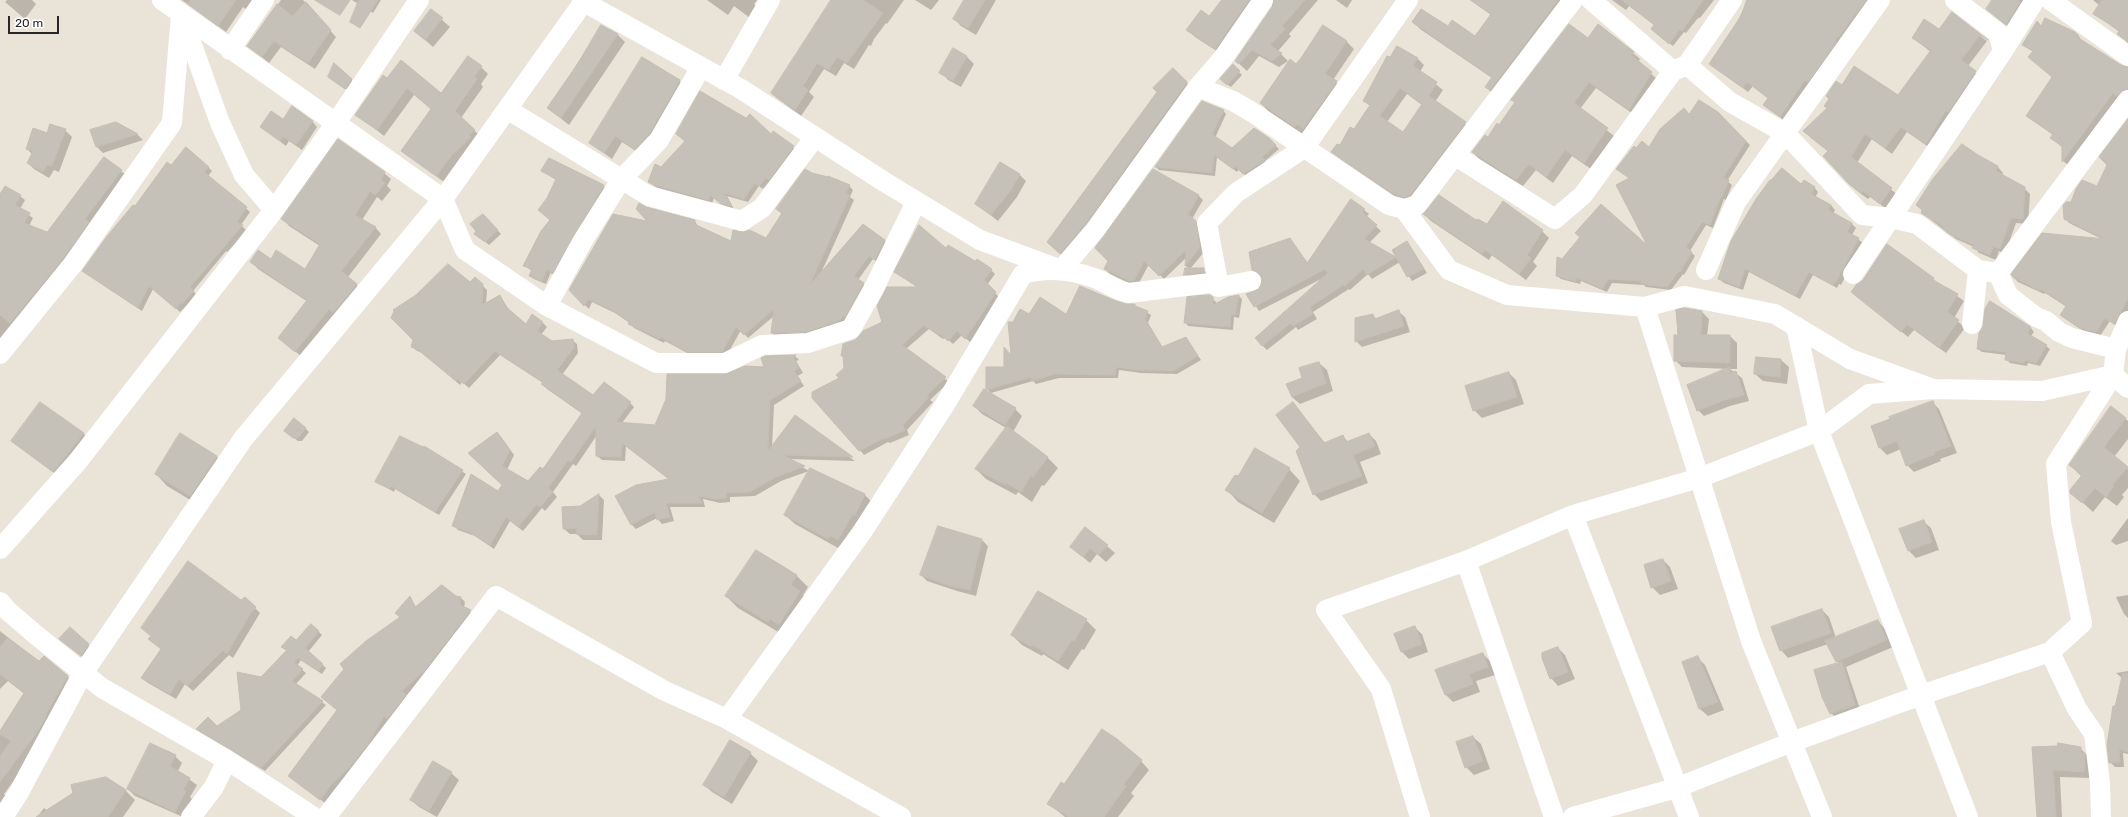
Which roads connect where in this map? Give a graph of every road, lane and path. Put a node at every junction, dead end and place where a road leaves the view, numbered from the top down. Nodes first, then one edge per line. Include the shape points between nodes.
1 (162, 0) edge
2 (264, 0) edge
3 (418, 0) edge
4 (770, 0) edge
5 (1263, 0) edge
6 (1408, 0) edge
7 (1573, 0) edge
8 (1591, 0) edge
9 (1732, 0) edge
10 (1880, 0) edge
11 (1955, 0) edge
12 (2048, 0) edge
13 (584, 1) edge
14 (181, 14) junction
15 (230, 50) junction
16 (2003, 51) junction
17 (2128, 56) edge
18 (701, 67) junction
19 (1680, 68) junction
20 (724, 80) junction
21 (1198, 87) junction
22 (2128, 100) edge
23 (507, 109) junction
24 (335, 124) junction
25 (1785, 133) junction
26 (815, 137) junction
27 (1304, 148) junction
28 (1456, 156) junction
29 (621, 180) junction
30 (443, 200) junction
31 (916, 202) junction
32 (1404, 209) junction
33 (274, 210) junction
34 (1891, 218) junction
35 (1060, 270) junction
36 (1706, 270) dead end
37 (1988, 272) junction
38 (1853, 274) dead end
39 (1251, 281) dead end
40 (1218, 282) junction
41 (548, 306) junction
42 (1645, 307) junction
43 (2128, 321) edge
44 (1972, 324) dead end
45 (1796, 326) junction
46 (2116, 349) junction
47 (0, 354) edge
48 (2113, 375) junction
49 (2128, 388) edge
50 (1933, 389) junction
51 (1819, 431) junction
52 (1699, 478) junction
53 (1573, 515) junction
54 (0, 549) edge
55 (1466, 561) junction
56 (0, 602) edge
57 (2050, 652) junction
58 (82, 673) junction
59 (1920, 696) junction
60 (727, 719) junction
61 (1792, 742) junction
62 (227, 760) junction
63 (1676, 788) junction
64 (3, 817) edge
65 (191, 817) edge
66 (314, 817) edge
67 (326, 817) edge
68 (901, 817) edge
69 (1420, 817) edge
70 (1554, 817) edge
71 (1573, 817) edge
72 (1689, 817) edge
73 (1822, 817) edge
74 (1968, 817) edge
75 (2101, 817) edge

1 - 14 street
2 - 15 street
3 - 24 street
4 - 20 street
5 - 21 street via 1223,58
6 - 27 street
7 - 28 street
8 - 19 street
9 - 19 street
10 - 25 street
11 - 16 street via 1998,33
12 - 16 street
12 - 17 street
13 - 18 street
13 - 23 street
14 - 15 street
14 - 33 street via 220,124 244,175
14 - 47 street via 172,123 72,264
15 - 24 street
16 - 34 street
18 - 20 street
18 - 29 street via 659,140
19 - 25 street via 1730,102
19 - 28 street via 1583,196 1555,219
20 - 26 street
21 - 27 street via 1233,101
21 - 35 street via 1095,230
22 - 37 street
23 - 29 street
23 - 30 street
24 - 30 street
24 - 33 street
25 - 34 street via 1862,215
25 - 36 street via 1736,202
26 - 29 street via 762,208 742,220 649,196
26 - 31 street
27 - 32 street via 1389,205
27 - 40 street via 1236,194 1207,223
28 - 32 street via 1417,205
29 - 41 street via 582,242
30 - 41 street via 465,250
30 - 58 street via 243,439
31 - 35 street via 980,240
31 - 41 street via 851,329 808,343 762,345 725,362 656,363
32 - 42 street via 1449,270 1507,295
33 - 54 street via 78,461
34 - 37 street via 1916,224
34 - 38 street
35 - 40 street via 1097,279 1116,290 1129,292
35 - 60 street via 1038,270 1023,274 944,406 866,525
37 - 44 street
37 - 46 street via 2008,295 2058,332
39 - 40 street via 1218,287
42 - 45 street via 1685,296 1775,314
42 - 52 street
43 - 46 street
45 - 50 street via 1850,359
45 - 51 street
46 - 48 street
48 - 49 street
48 - 50 street via 2042,391
48 - 57 street via 2056,464 2060,522 2082,623
50 - 51 street via 1869,394
51 - 52 street
51 - 59 street
52 - 53 street
52 - 61 street via 1751,641
53 - 55 street
53 - 63 street
55 - 69 street via 1326,610 1381,690
55 - 70 street
56 - 58 street
57 - 59 street
57 - 75 street via 2077,709 2094,734
58 - 62 street via 102,688
58 - 64 street via 18,794
59 - 61 street
59 - 74 street
60 - 67 street via 665,691 496,596
60 - 68 street
61 - 63 street
61 - 73 street
62 - 65 street via 214,787
62 - 66 street
63 - 71 street
63 - 72 street

